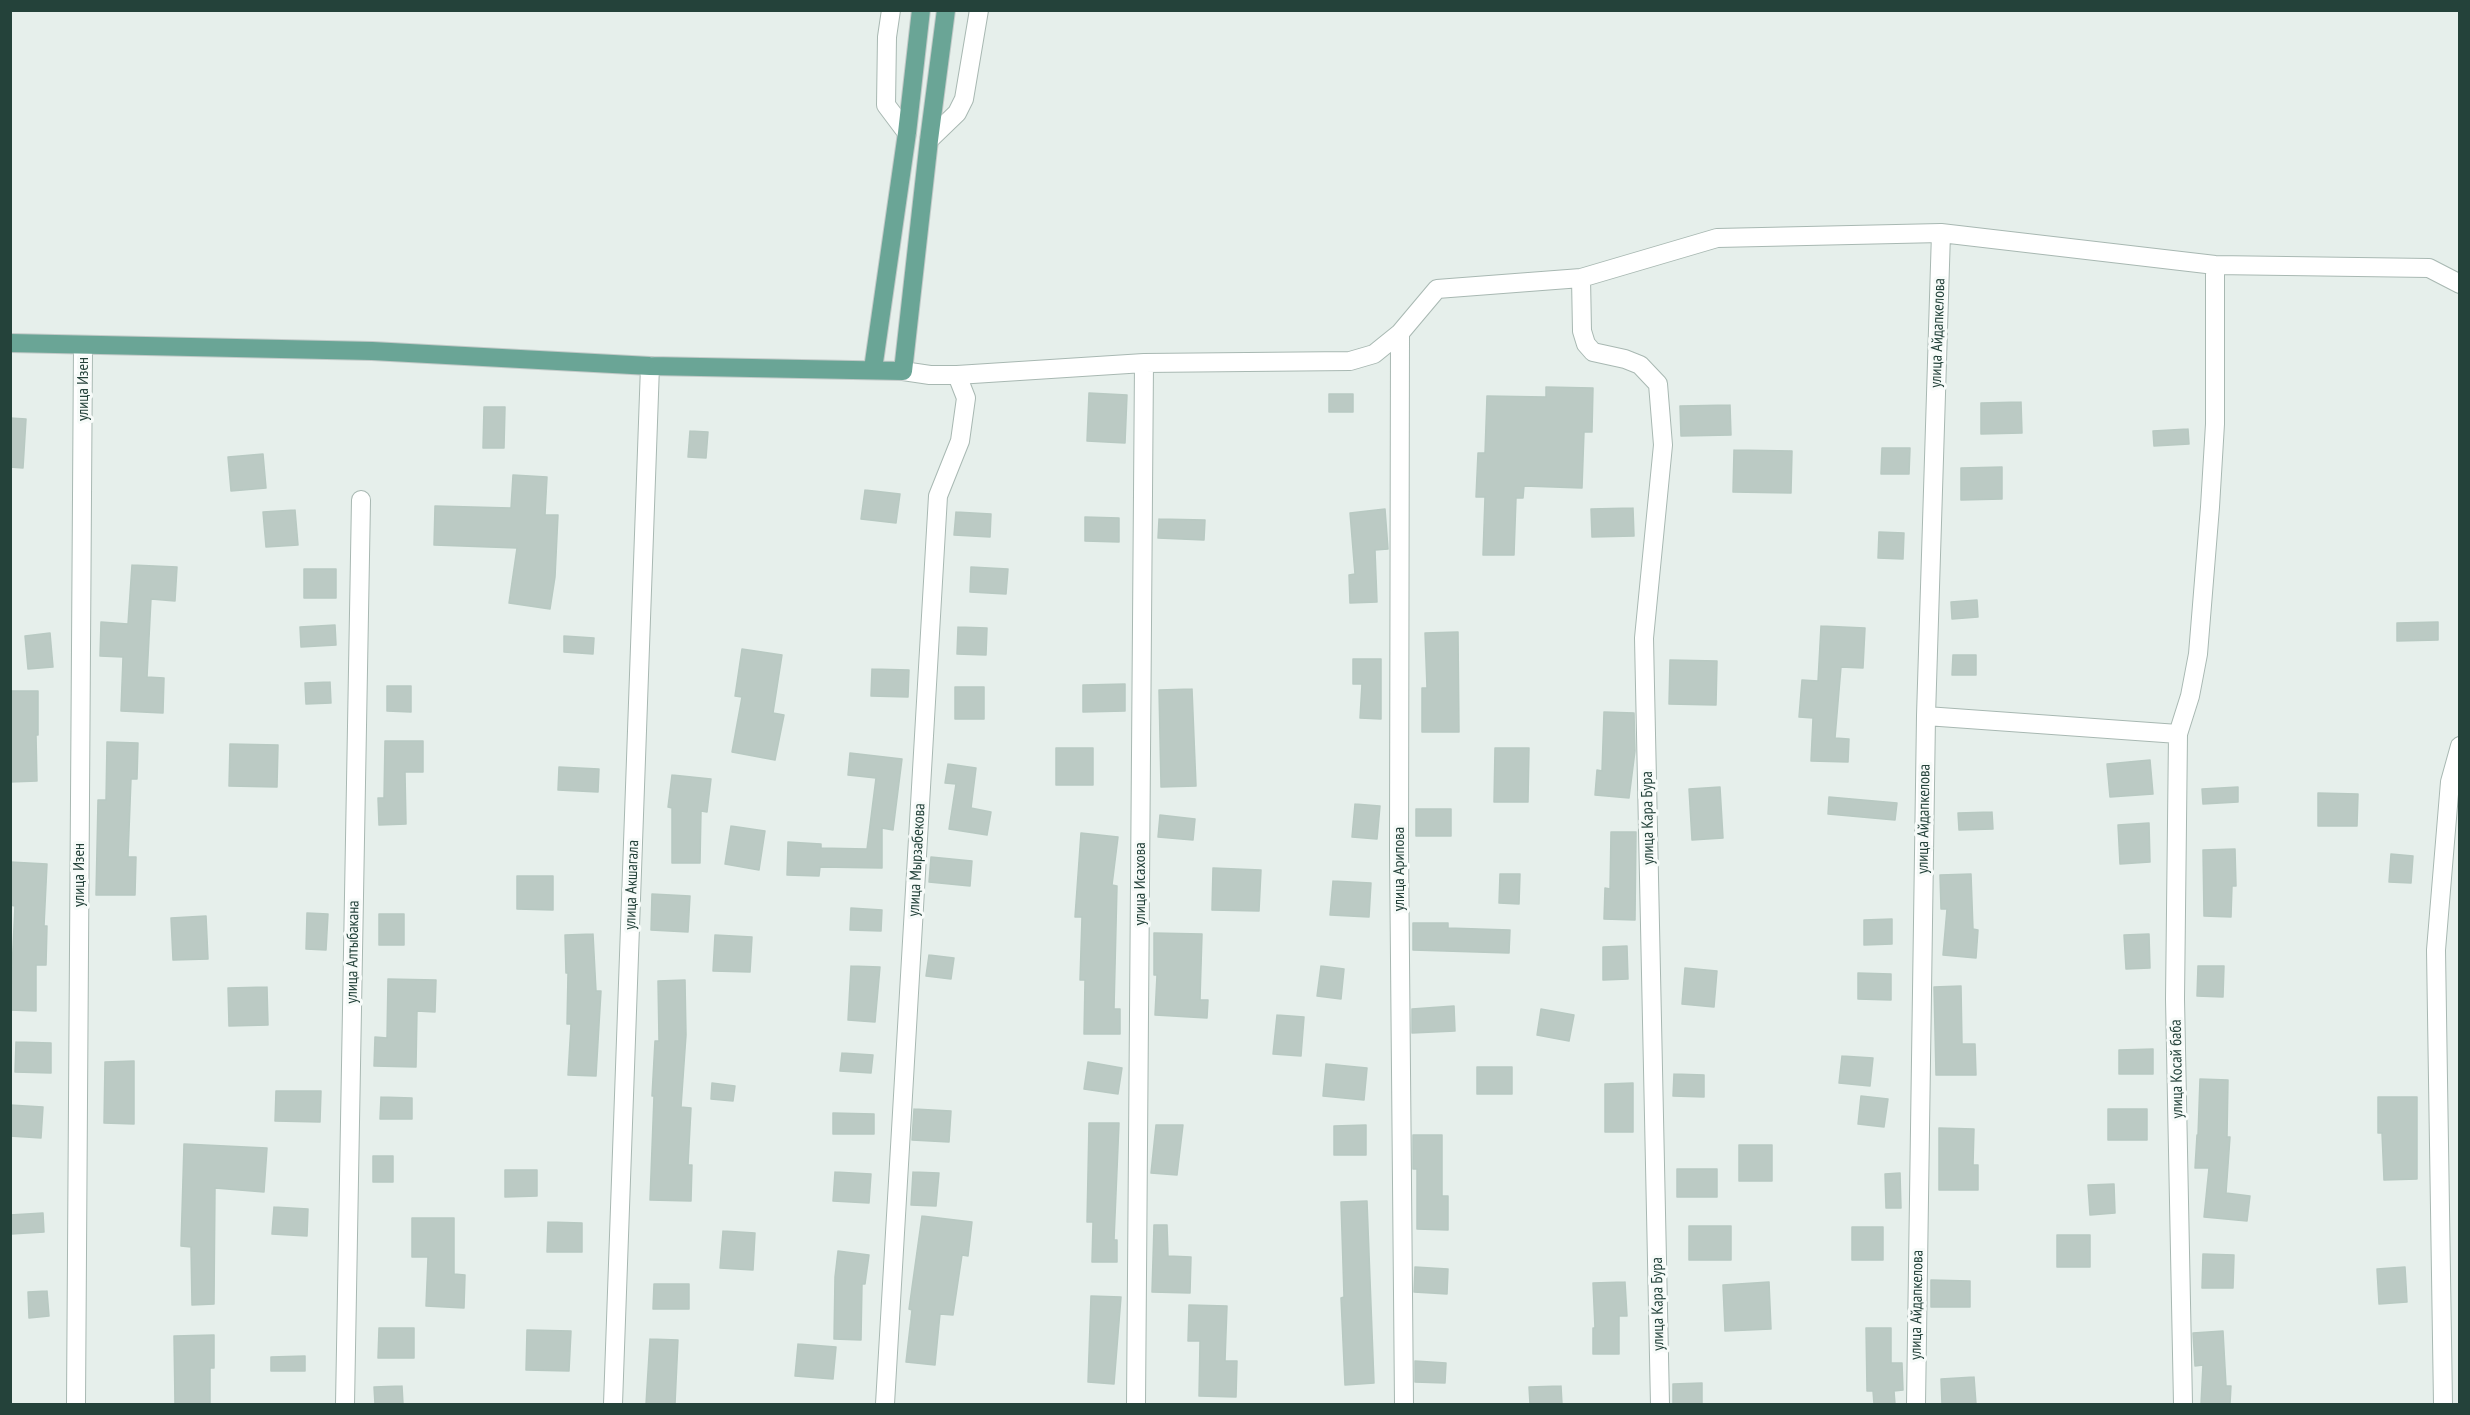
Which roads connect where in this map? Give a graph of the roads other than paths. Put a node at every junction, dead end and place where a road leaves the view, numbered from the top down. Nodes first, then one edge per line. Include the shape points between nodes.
1 (891, 10) edge
2 (921, 10) edge
3 (946, 10) edge
4 (979, 10) edge
5 (907, 133) junction
6 (929, 140) junction
7 (1941, 233) junction
8 (2215, 265) junction
9 (1581, 279) junction
10 (2460, 284) edge
11 (1400, 333) junction
12 (10, 343) edge
13 (83, 345) junction
14 (1144, 363) junction
15 (650, 366) junction
16 (873, 369) junction
17 (903, 371) junction
18 (957, 375) junction
19 (361, 500) dead end
20 (1926, 716) junction
21 (2178, 734) junction
22 (2460, 746) edge
23 (76, 1404) edge
24 (345, 1404) edge
25 (613, 1404) edge
26 (885, 1404) edge
27 (1136, 1404) edge
28 (1404, 1404) edge
29 (1660, 1404) edge
30 (1916, 1404) edge
31 (2183, 1404) edge
32 (2443, 1404) edge

1 - 5 street via 886,105
2 - 5 main road
3 - 6 main road
4 - 6 street via 964,99 957,113
5 - 16 main road
6 - 17 main road
7 - 8 street
7 - 9 street via 1717,238
7 - 20 street, улица Айдапкелова
8 - 10 street via 2429,268
8 - 21 street, улица Косай баба via 2215,424 2210,507 2198,654
9 - 11 street via 1437,289
9 - 29 street, улица Кара Бура via 1586,344 1593,352 1640,365 1658,384 1663,445 1644,638
11 - 14 street via 1374,354 1350,361
11 - 28 street, улица Арипова
12 - 13 main road
13 - 15 main road via 372,351
13 - 23 street, улица Изен
14 - 18 street
14 - 27 street, улица Исахова
15 - 16 main road
15 - 25 street, улица Акшагала
16 - 17 main road
17 - 18 street
18 - 26 street, улица Мырзабекова via 966,398 960,441 938,496
19 - 24 street, улица Алтыбакана
20 - 21 street
20 - 30 street, улица Айдапкелова
21 - 31 street, улица Косай баба via 2175,999
22 - 32 street via 2450,782 2436,950

